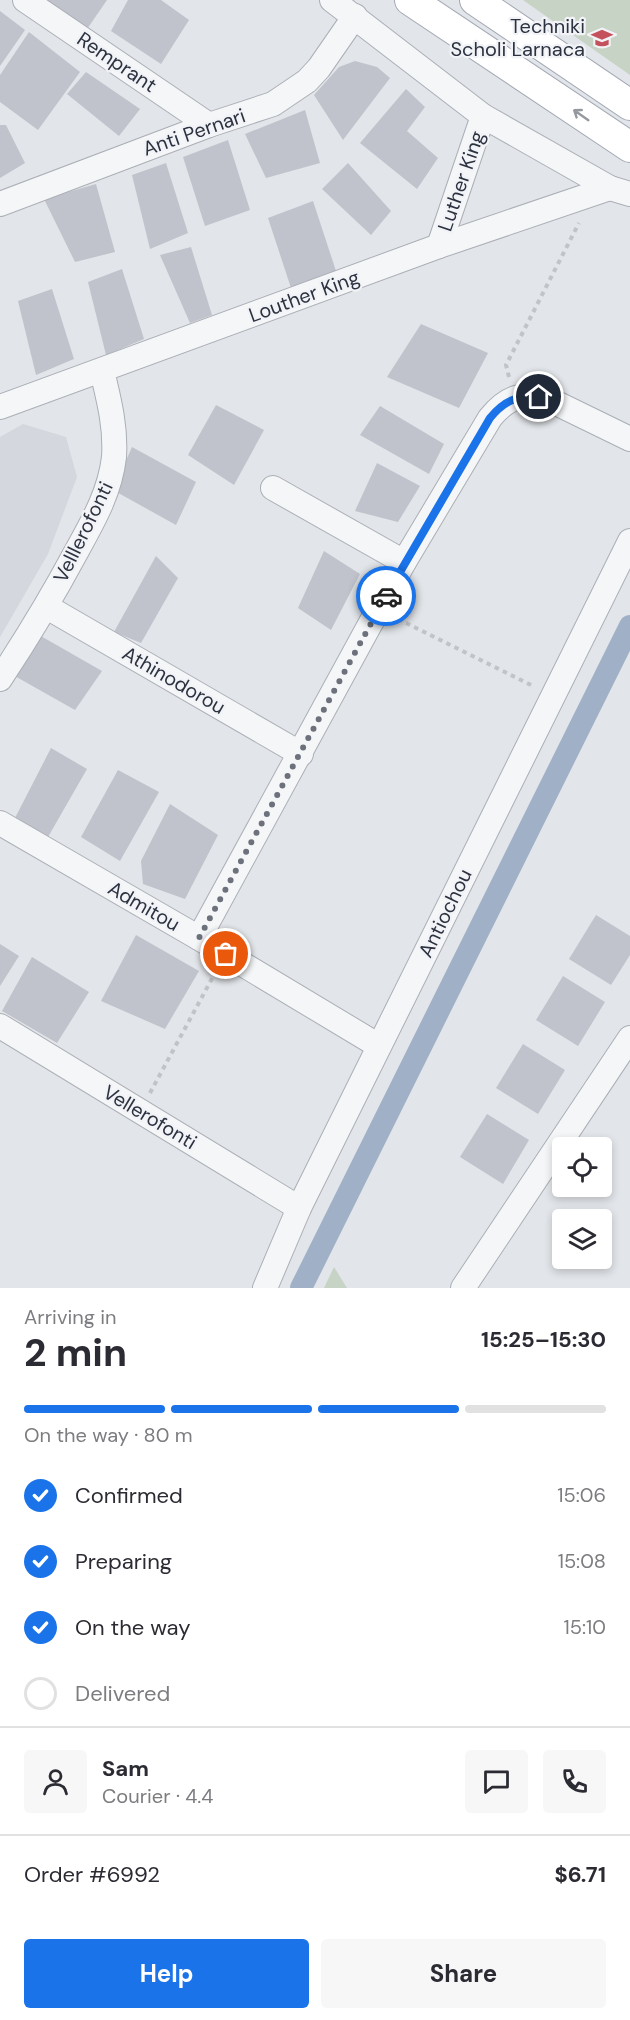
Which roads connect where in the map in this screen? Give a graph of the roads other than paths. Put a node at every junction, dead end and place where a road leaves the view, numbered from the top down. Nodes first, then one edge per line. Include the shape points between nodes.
1 (25, 0) edge
2 (332, 0) edge
3 (410, 0) edge
4 (475, 0) edge
5 (355, 16) junction
6 (630, 105) edge
7 (483, 116) junction
8 (209, 125) junction
9 (630, 147) edge
10 (611, 191) edge
11 (0, 204) edge
12 (439, 246) junction
13 (102, 371) junction
14 (0, 408) edge
15 (630, 439) edge
16 (273, 488) dead end
17 (630, 541) edge
18 (404, 562) junction
19 (47, 607) junction
20 (0, 679) edge
21 (301, 754) junction
22 (0, 823) edge
23 (199, 938) junction
24 (0, 1026) edge
25 (630, 1038) edge
26 (379, 1046) junction
27 (299, 1208) junction
28 (463, 1286) edge
29 (265, 1288) edge

1 - 8 street, Remprant
2 - 5 street
9 -> 3 main road
4 - 6 main road
5 - 7 street
5 - 8 street, Anti Pernari via 319,68 296,89 273,104
7 - 10 street
7 - 12 street, Luther King
8 - 11 street, Anti Pernari
10 - 12 street, Louther King
12 - 13 street, Louther King
13 - 14 street, Louther King
13 - 19 street, Velllerofonti via 114,429 112,473 98,513
15 - 18 street via 550,400 530,396 504,403 490,418
16 - 18 street
17 - 26 street, Antiochou
18 - 21 street
19 - 20 street, Velllerofonti
19 - 21 street, Athinodorou
21 - 23 street
22 - 23 street, Admitou
23 - 26 street, Admitou
24 - 27 street, Vellerofonti
25 - 28 street
26 - 27 street, Antiochou
27 - 29 street, Antiochou

